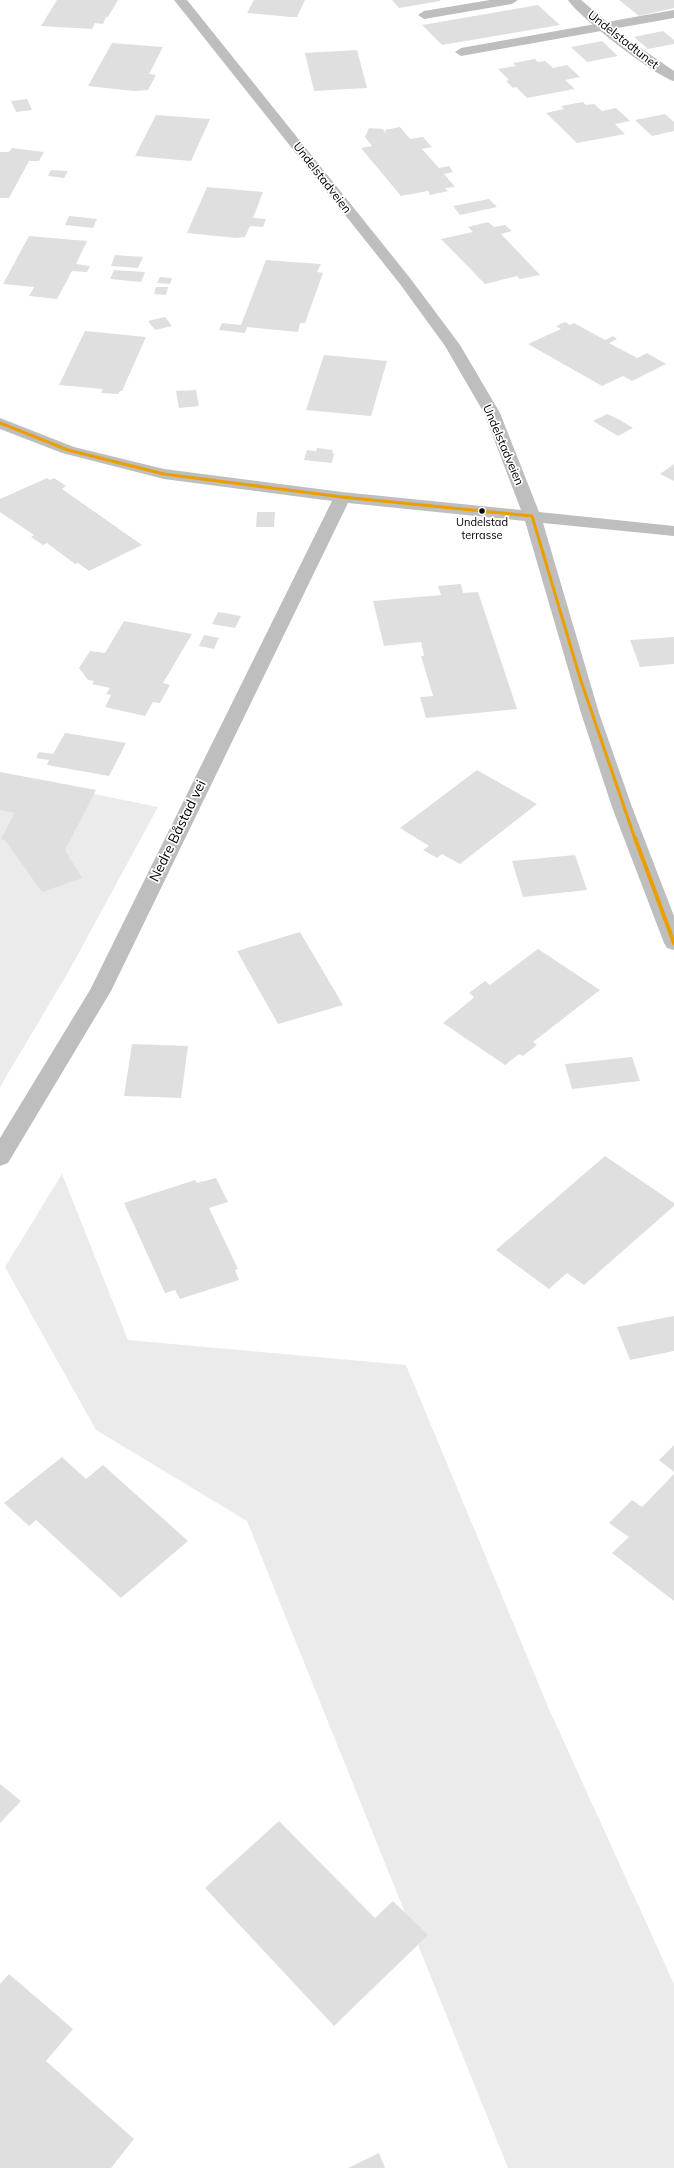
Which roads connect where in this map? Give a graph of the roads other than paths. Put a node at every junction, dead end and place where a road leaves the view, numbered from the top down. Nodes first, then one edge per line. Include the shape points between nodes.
1 (180, 0) edge
2 (512, 0) edge
3 (574, 0) edge
4 (674, 14) edge
5 (424, 16) dead end
6 (603, 26) junction
7 (461, 52) dead end
8 (674, 77) edge
9 (0, 423) edge
10 (342, 496) junction
11 (532, 516) junction
12 (674, 531) edge
13 (674, 943) edge
14 (0, 1157) edge

1 - 11 street, Undelstadveien via 405,281 452,345 492,413
2 - 5 street
3 - 6 street, Undelstadtunet
4 - 6 street
6 - 7 street
6 - 8 street, Undelstadtunet via 656,67
9 - 10 street via 68,450 164,474
10 - 11 street
10 - 14 street, Nedre Båstad vei via 100,991
11 - 12 street
11 - 13 street, Undelstadveien via 593,720 622,807

